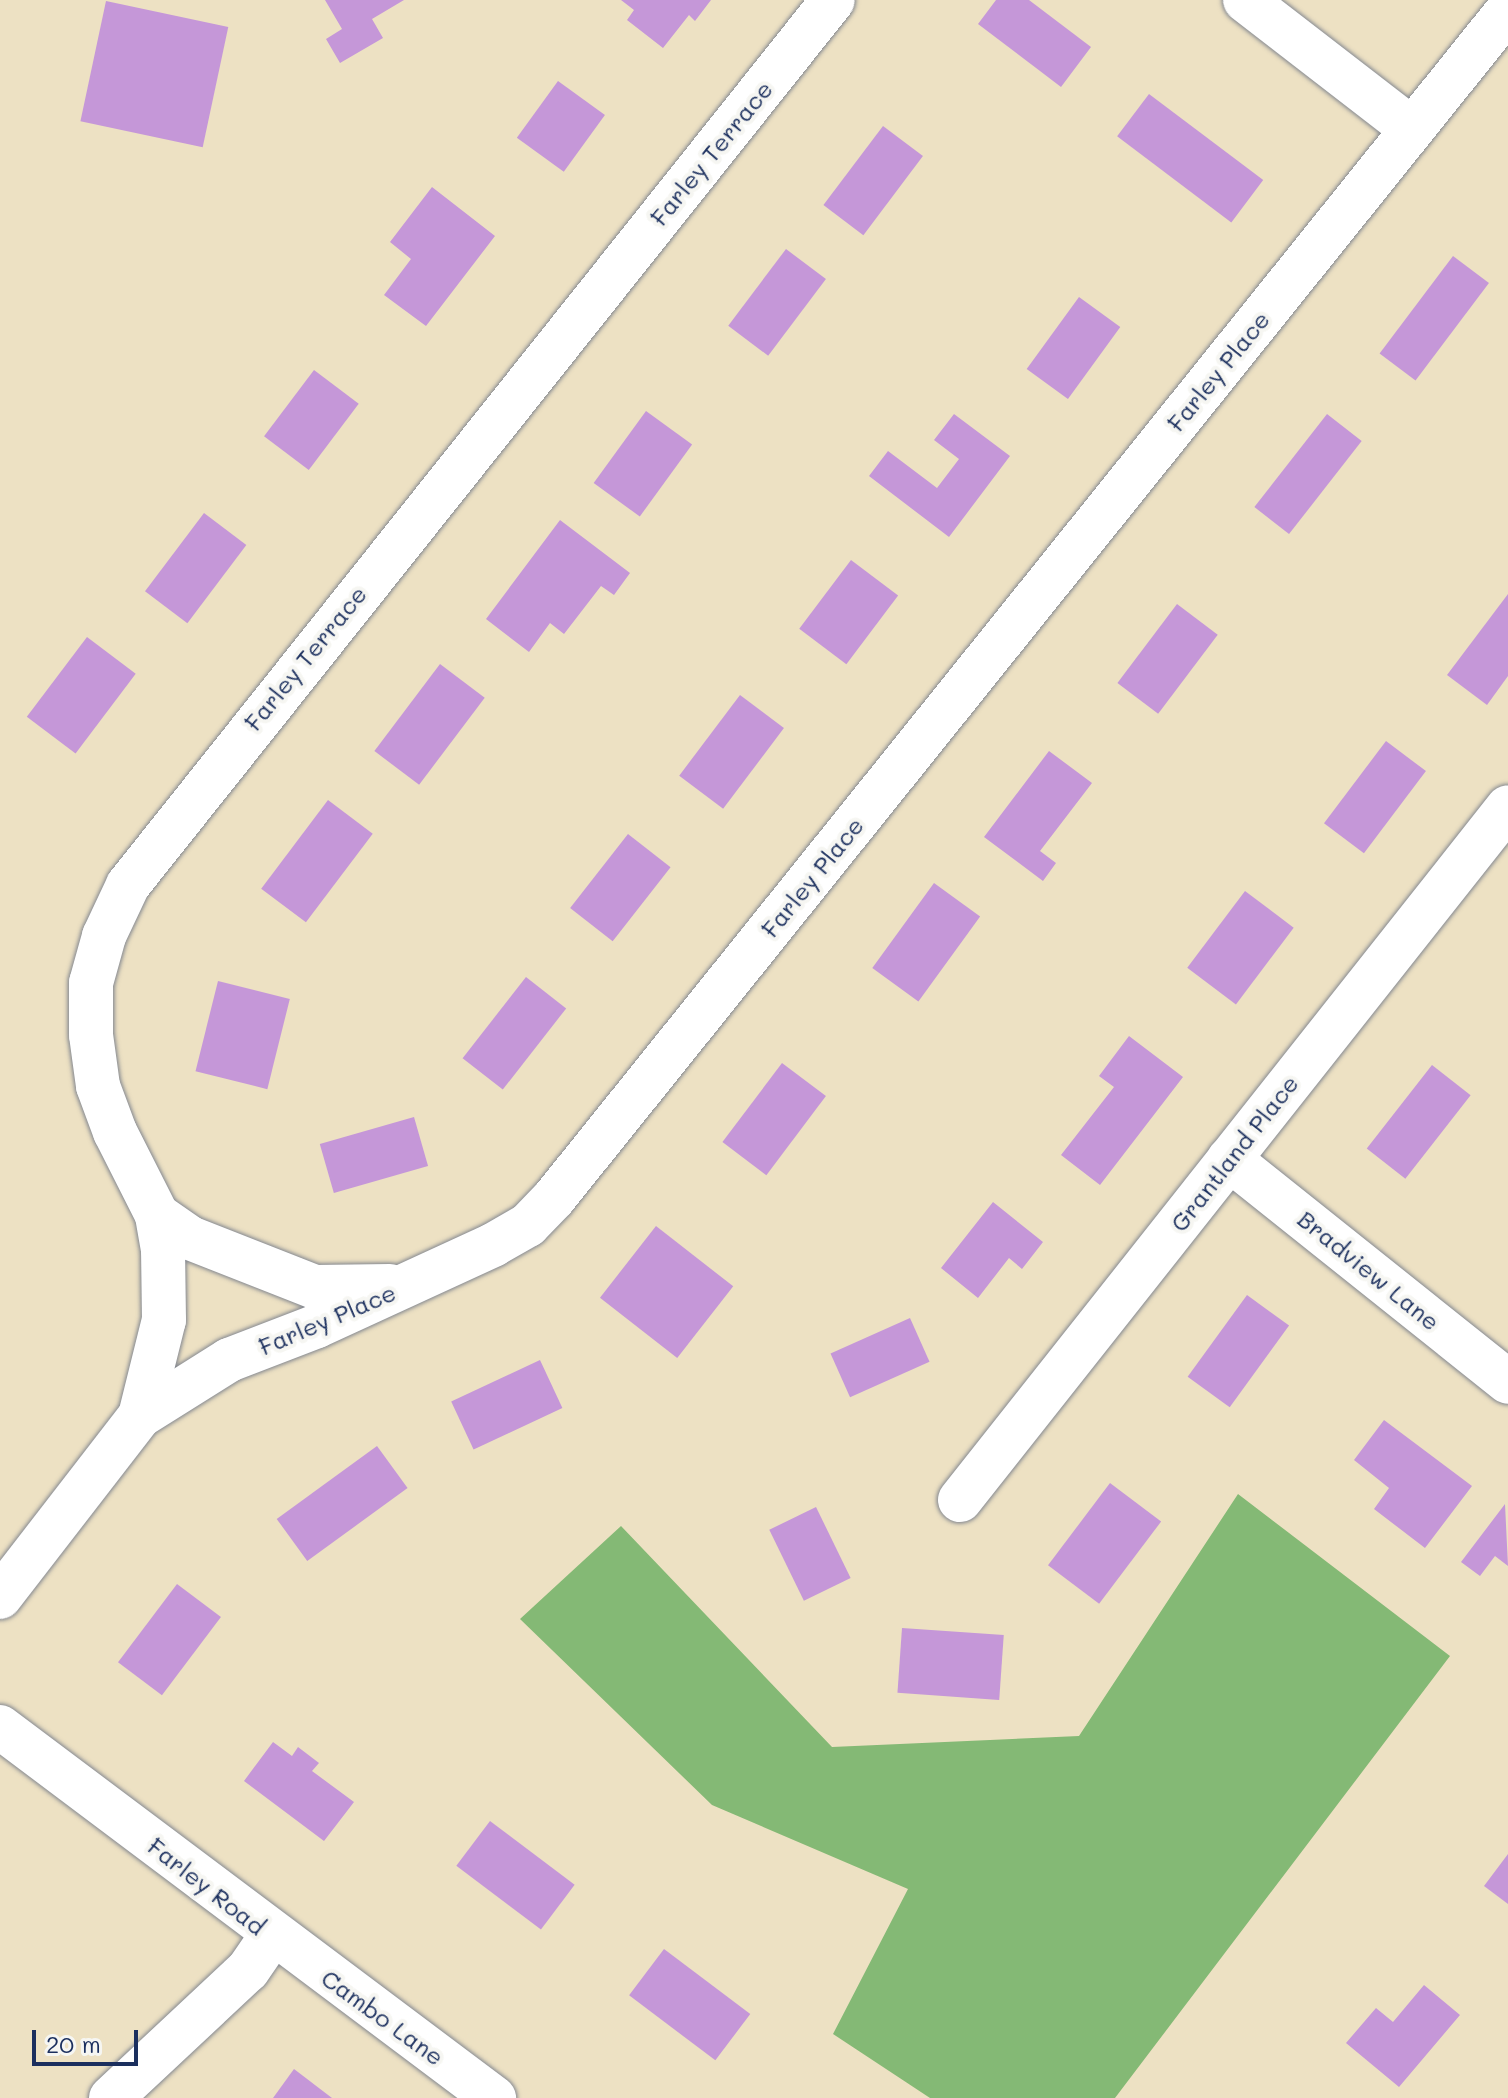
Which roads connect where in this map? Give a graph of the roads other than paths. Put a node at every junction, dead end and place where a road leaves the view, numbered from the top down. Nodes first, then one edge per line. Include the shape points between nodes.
1 (833, 0) edge
2 (1245, 0) edge
3 (1508, 10) edge
4 (1412, 129) junction
5 (1508, 807) edge
6 (1229, 1159) junction
7 (157, 1215) junction
8 (404, 1286) junction
9 (1508, 1382) edge
10 (140, 1416) junction
11 (960, 1500) dead end
12 (0, 1597) edge
13 (0, 1727) edge
14 (272, 1935) junction
15 (111, 2098) edge
16 (494, 2098) edge

1 - 7 street, Farley Terrace via 128,885 104,936 91,983 91,1035 98,1086
2 - 4 street
3 - 4 street, Farley Place
4 - 8 street, Farley Place via 554,1198 528,1225
5 - 6 street, Grantland Place
6 - 9 street, Bradview Lane
6 - 11 street, Grantland Place
7 - 8 street via 190,1238 315,1287
7 - 10 street, Farley Terrace via 166,1278 164,1320
8 - 10 street, Farley Place via 229,1360
10 - 12 street, Farley Place
13 - 14 street, Farley Road
14 - 15 street, Farley Road via 248,1970
14 - 16 street, Cambo Lane

